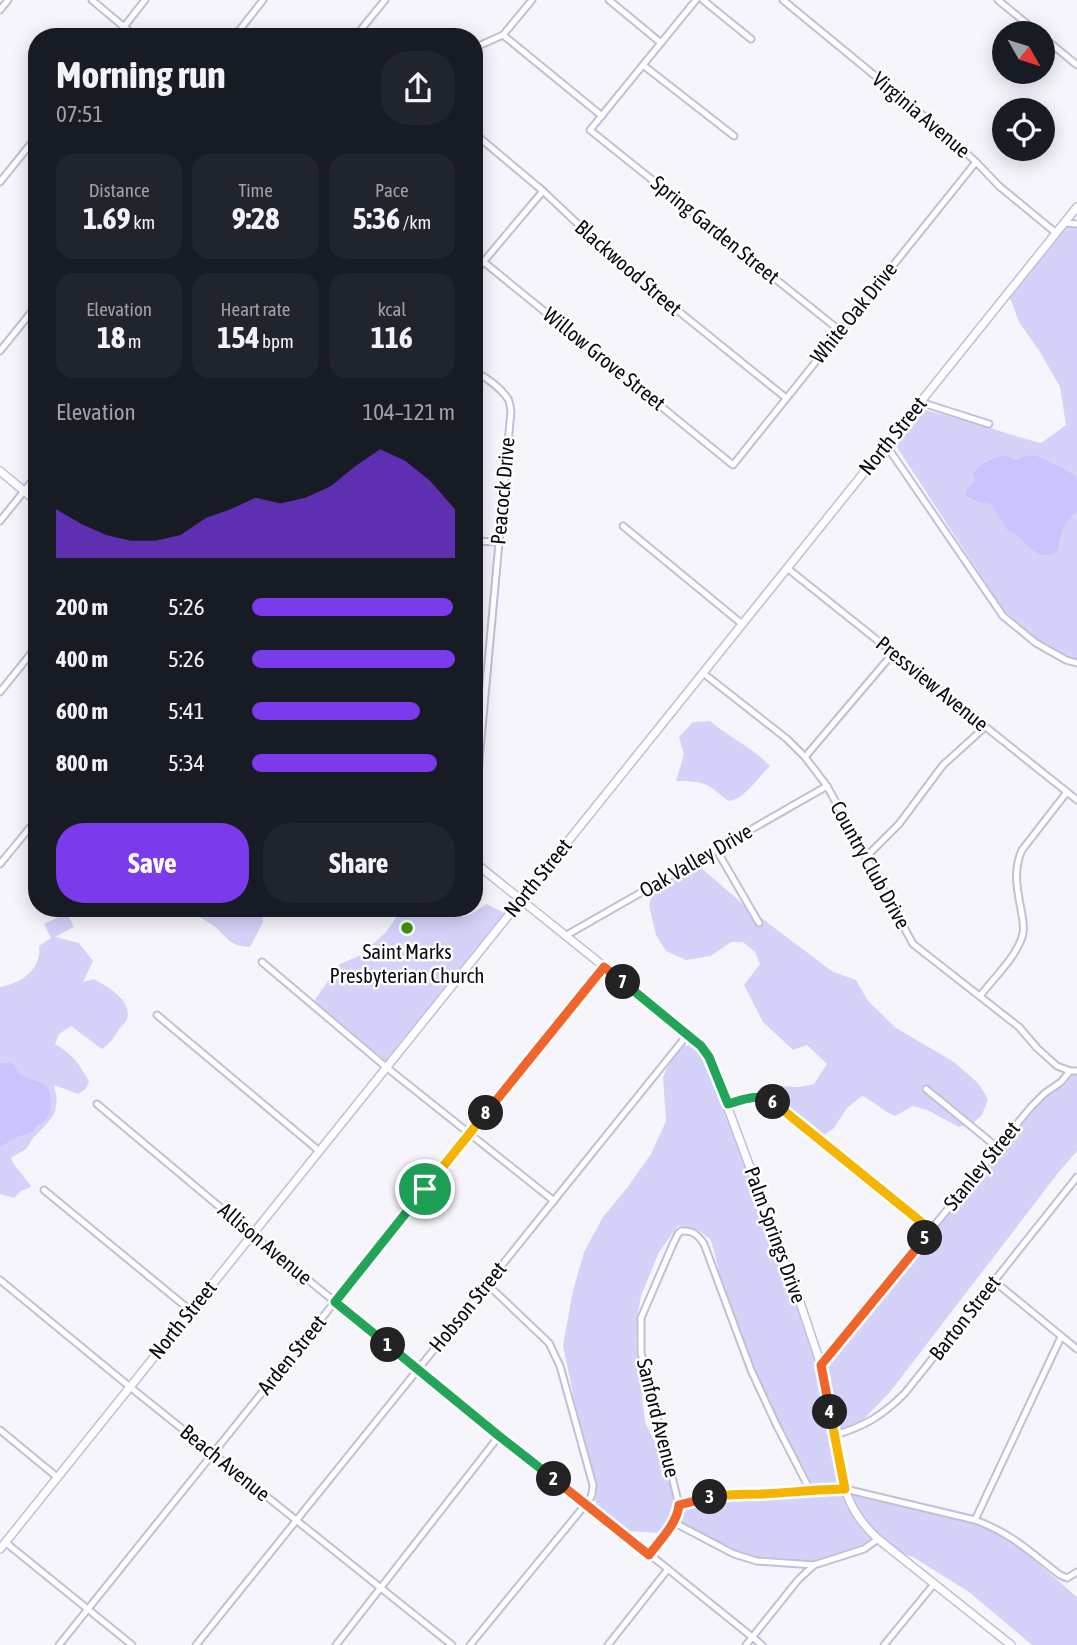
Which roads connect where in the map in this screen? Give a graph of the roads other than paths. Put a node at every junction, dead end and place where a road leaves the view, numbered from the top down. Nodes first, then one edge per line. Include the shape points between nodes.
1 (8, 0) edge
2 (92, 0) edge
3 (145, 0) edge
4 (263, 0) edge
5 (385, 0) edge
6 (532, 0) edge
7 (609, 0) edge
8 (696, 0) edge
9 (703, 0) edge
10 (783, 0) edge
11 (998, 0) edge
12 (0, 9) edge
13 (1023, 21) edge
14 (124, 27) joint
15 (241, 28) edge
16 (362, 28) edge
17 (503, 35) junction
18 (751, 39) dead end
19 (661, 43) junction
20 (483, 44) edge
21 (1055, 47) edge
22 (643, 65) junction
23 (1077, 65) edge
24 (601, 116) junction
25 (734, 136) dead end
26 (483, 141) edge
27 (28, 147) edge
28 (976, 162) junction
29 (0, 182) edge
30 (543, 191) junction
31 (1077, 207) edge
32 (1065, 223) junction
33 (1077, 224) edge
34 (1056, 233) junction
35 (483, 261) joint
36 (28, 316) edge
37 (839, 330) junction
38 (0, 351) edge
39 (483, 377) edge
40 (786, 398) junction
41 (920, 402) junction
42 (989, 424) dead end
43 (886, 444) junction
44 (733, 465) joint
45 (0, 471) edge
46 (28, 486) edge
47 (24, 491) junction
48 (28, 494) edge
49 (0, 521) edge
50 (623, 526) dead end
51 (483, 541) edge
52 (498, 542) junction
53 (787, 568) junction
54 (742, 624) junction
55 (894, 652) junction
56 (28, 657) edge
57 (1077, 663) edge
58 (703, 673) junction
59 (0, 692) edge
60 (483, 706) edge
61 (985, 727) junction
62 (805, 757) junction
63 (827, 786) junction
64 (1067, 792) junction
65 (1077, 800) edge
66 (28, 830) edge
67 (716, 849) junction
68 (866, 857) junction
69 (0, 864) edge
70 (483, 869) edge
71 (520, 900) junction
72 (759, 923) dead end
73 (565, 936) junction
74 (262, 962) dead end
75 (604, 967) junction
76 (980, 996) junction
77 (157, 1016) dead end
78 (688, 1034) junction
79 (386, 1067) junction
80 (1074, 1071) edge
81 (926, 1089) dead end
82 (97, 1104) dead end
83 (728, 1104) junction
84 (470, 1133) junction
85 (998, 1147) junction
86 (318, 1150) junction
87 (1077, 1177) edge
88 (44, 1190) dead end
89 (554, 1201) junction
90 (931, 1230) junction
91 (252, 1234) junction
92 (0, 1280) edge
93 (994, 1281) junction
94 (487, 1284) junction
95 (335, 1302) junction
96 (191, 1311) junction
97 (1061, 1337) junction
98 (1077, 1349) edge
99 (821, 1365) junction
100 (418, 1369) junction
101 (130, 1387) junction
102 (0, 1430) edge
103 (835, 1435) junction
104 (499, 1436) junction
105 (213, 1453) junction
106 (57, 1477) junction
107 (845, 1489) junction
108 (810, 1490) junction
109 (586, 1503) junction
110 (679, 1505) junction
111 (298, 1520) junction
112 (975, 1520) junction
113 (673, 1522) junction
114 (878, 1539) junction
115 (3, 1545) edge
116 (649, 1555) junction
117 (814, 1565) junction
118 (668, 1569) junction
119 (1077, 1572) edge
120 (934, 1584) junction
121 (380, 1589) junction
122 (88, 1610) junction
123 (752, 1637) junction
124 (59, 1645) edge
125 (132, 1645) edge
126 (196, 1645) edge
127 (336, 1645) edge
128 (452, 1645) edge
129 (470, 1645) edge
130 (608, 1645) edge
131 (746, 1645) edge
132 (762, 1645) edge
133 (884, 1645) edge
134 (1011, 1645) edge

1 - 12 street
2 - 14 street
3 - 14 street
4 - 15 street
5 - 16 street
6 - 17 street
7 - 19 street
8 - 19 street
9 - 18 street
10 - 28 street, Virginia Avenue
11 - 13 street
17 - 20 street
17 - 24 street
19 - 22 street
21 - 23 street
22 - 24 street
22 - 25 street
24 - 37 street, Spring Garden Street via 590,130
26 - 30 street, Blackwood Street
27 - 29 street
28 - 34 street, Virginia Avenue
28 - 37 street, White Oak Drive
30 - 35 street
30 - 40 street, Blackwood Street via 619,263
31 - 32 street, North Street
32 - 33 street
32 - 34 street, North Street
34 - 41 street, North Street
35 - 44 street, Willow Grove Street
36 - 38 street
37 - 40 street, White Oak Drive
39 - 52 street, Peacock Drive via 507,397 510,411
40 - 44 street, White Oak Drive
41 - 42 street
41 - 43 street, North Street
43 - 53 street, North Street
43 - 57 street via 1003,616 1036,643
45 - 47 street
46 - 47 street
47 - 48 street
47 - 49 street
50 - 54 street
51 - 52 street
52 - 60 street, Peacock Drive
53 - 54 street, North Street
53 - 55 street, Pressview Avenue
54 - 58 street, North Street
55 - 61 street, Pressview Avenue
55 - 62 street
56 - 59 street
58 - 62 street, Country Club Drive
58 - 71 street, North Street
61 - 64 street, Pressview Avenue
61 - 68 street via 943,765 899,824
62 - 63 street, Country Club Drive
63 - 67 street, Oak Valley Drive
63 - 68 street, Country Club Drive
64 - 65 street, Pressview Avenue
64 - 76 street via 1017,861 1022,937
66 - 69 street
67 - 72 street
67 - 73 street, Oak Valley Drive
68 - 76 street, Country Club Drive via 913,944
70 - 71 street, Palm Springs Drive
71 - 73 street, Palm Springs Drive
71 - 79 street, North Street
73 - 75 street, Palm Springs Drive
74 - 79 street
75 - 78 street, Palm Springs Drive
75 - 84 street, Arden Street
76 - 80 street, Country Club Drive via 1057,1066
77 - 86 street
78 - 83 street, Palm Springs Drive via 709,1057
78 - 89 street, Hobson Street
79 - 84 street
79 - 86 street, North Street
80 - 85 street, Stanley Street via 1030,1108
81 - 85 street
82 - 91 street, Allison Avenue
83 - 90 street via 750,1097 771,1100
83 - 99 street, Palm Springs Drive
84 - 89 street
84 - 95 street, Arden Street
85 - 90 street, Stanley Street
86 - 91 street, North Street
87 - 93 street, Barton Street
88 - 96 street
89 - 94 street, Hobson Street
90 - 99 street, Stanley Street
91 - 95 street, Allison Avenue
91 - 96 street, North Street
92 - 101 street, Beach Avenue
93 - 97 street
93 - 103 street, Barton Street via 888,1410
94 - 100 street, Hobson Street
94 - 109 street via 541,1334 560,1366 593,1485
95 - 100 street, Allison Avenue
95 - 105 street, Arden Street
96 - 101 street, North Street
97 - 98 street
97 - 112 street
99 - 103 street, Palm Springs Drive
100 - 104 street, Allison Avenue
100 - 111 street, Hobson Street
101 - 105 street, Beach Avenue
101 - 106 street, North Street
102 - 106 street
103 - 107 street, Palm Springs Drive
104 - 109 street, Allison Avenue
104 - 121 street
105 - 111 street, Beach Avenue
105 - 122 street, Arden Street
106 - 115 street, North Street
107 - 108 street
107 - 112 street
107 - 114 street, Palm Springs Drive via 856,1514
108 - 110 street via 731,1493
108 - 110 street, Sanford Avenue via 751,1370 704,1244 698,1235 681,1231 641,1318 641,1353
109 - 116 street, Allison Avenue
109 - 129 street
110 - 113 street, Sanford Avenue
111 - 121 street, Beach Avenue
111 - 126 street, Hobson Street
112 - 119 street via 1012,1536 1060,1575 1067,1578
113 - 116 street
113 - 117 street via 734,1554 757,1561
114 - 117 street via 864,1549
114 - 120 street, Palm Springs Drive
115 - 122 street
116 - 118 street, Allison Avenue
117 - 123 street
118 - 123 street, Allison Avenue
118 - 130 street
120 - 133 street
120 - 134 street, Palm Springs Drive
121 - 127 street
121 - 128 street, Beach Avenue
122 - 124 street, Arden Street
122 - 125 street
123 - 131 street
123 - 132 street, Allison Avenue

